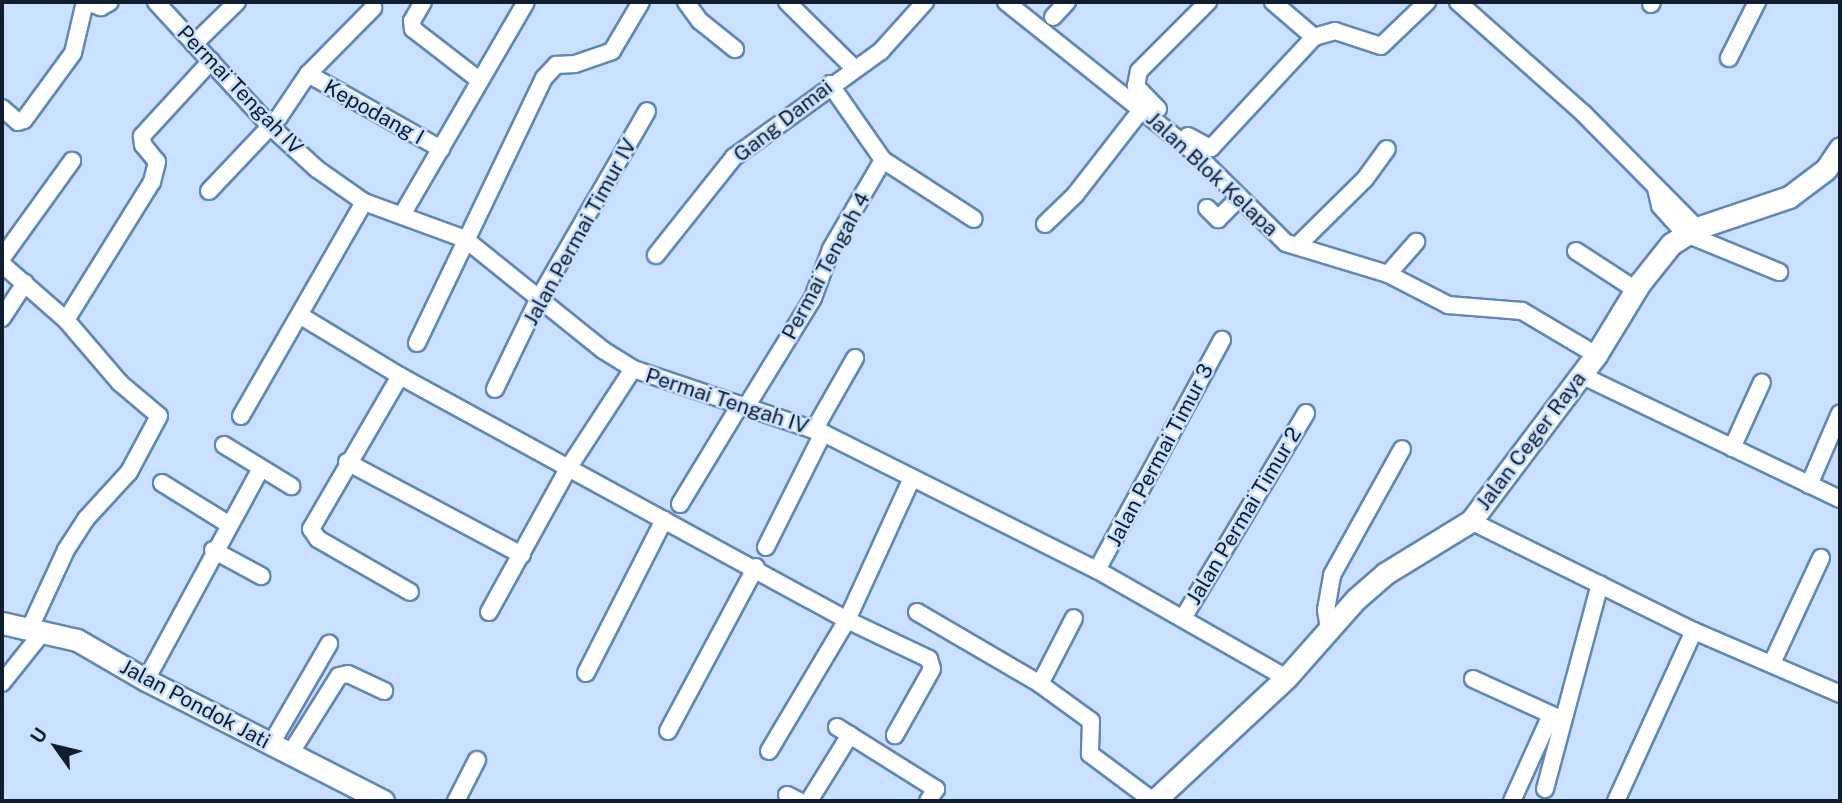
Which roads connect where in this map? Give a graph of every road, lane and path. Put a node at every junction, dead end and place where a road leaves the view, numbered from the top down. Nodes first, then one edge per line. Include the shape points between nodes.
1 (86, 2) edge
2 (110, 2) edge
3 (156, 2) edge
4 (237, 2) edge
5 (423, 2) edge
6 (526, 2) edge
7 (641, 2) edge
8 (686, 2) edge
9 (788, 2) edge
10 (925, 2) edge
11 (1006, 2) edge
12 (1067, 2) edge
13 (1208, 2) edge
14 (1273, 2) edge
15 (1427, 2) edge
16 (1458, 2) edge
17 (1757, 2) edge
18 (373, 8) dead end
19 (1053, 17) dead end
20 (1314, 37) junction
21 (194, 44) junction
22 (735, 49) dead end
23 (1729, 58) dead end
24 (211, 61) junction
25 (854, 68) junction
26 (308, 74) junction
27 (480, 80) junction
28 (830, 84) junction
29 (2, 108) edge
30 (1142, 108) junction
31 (647, 111) dead end
32 (270, 127) junction
33 (1840, 148) edge
34 (441, 149) junction
35 (1387, 149) dead end
36 (883, 160) junction
37 (72, 161) dead end
38 (209, 191) dead end
39 (1239, 198) junction
40 (364, 202) junction
41 (1207, 208) dead end
42 (402, 215) junction
43 (974, 219) dead end
44 (1045, 224) dead end
45 (1693, 234) junction
46 (465, 239) junction
47 (1416, 242) dead end
48 (1297, 246) junction
49 (1576, 251) dead end
50 (656, 255) dead end
51 (2, 261) edge
52 (1779, 272) dead end
53 (1388, 274) junction
54 (25, 283) junction
55 (1636, 290) junction
56 (538, 300) junction
57 (301, 316) junction
58 (2, 318) edge
59 (66, 320) junction
60 (1222, 340) dead end
61 (417, 344) dead end
62 (1596, 355) junction
63 (855, 358) dead end
64 (633, 369) junction
65 (1581, 374) junction
66 (400, 376) junction
67 (1762, 382) dead end
68 (495, 389) dead end
69 (743, 406) junction
70 (1306, 413) dead end
71 (1840, 413) edge
72 (241, 416) dead end
73 (818, 431) junction
74 (224, 445) dead end
75 (1732, 448) junction
76 (1402, 449) dead end
77 (347, 462) junction
78 (569, 467) junction
79 (261, 468) junction
80 (912, 478) junction
81 (162, 483) dead end
82 (1809, 485) junction
83 (291, 486) dead end
84 (1840, 499) edge
85 (680, 504) dead end
86 (664, 520) junction
87 (1471, 521) junction
88 (228, 524) junction
89 (766, 547) dead end
90 (213, 550) junction
91 (523, 555) junction
92 (1821, 558) dead end
93 (756, 567) junction
94 (1097, 570) junction
95 (261, 576) dead end
96 (1600, 584) junction
97 (410, 592) dead end
98 (489, 612) dead end
99 (917, 612) dead end
100 (849, 617) junction
101 (1074, 618) dead end
102 (1183, 618) junction
103 (2, 623) edge
104 (1329, 629) junction
105 (1694, 631) junction
106 (36, 632) junction
107 (329, 644) dead end
108 (1772, 663) junction
109 (586, 673) dead end
110 (1286, 678) junction
111 (1473, 679) dead end
112 (146, 680) junction
113 (2, 683) edge
114 (1040, 684) junction
115 (384, 691) dead end
116 (1840, 694) edge
117 (1557, 717) junction
118 (668, 731) dead end
119 (895, 735) dead end
120 (281, 749) junction
121 (769, 751) dead end
122 (477, 760) dead end
123 (1545, 789) dead end
124 (1162, 797) edge
125 (383, 801) edge
126 (456, 801) edge
127 (808, 801) edge
128 (928, 801) edge
129 (1512, 801) edge
130 (1616, 801) edge

1 - 2 street via 101,7
1 - 29 street via 73,53 24,120 18,122
3 - 21 street, Permai Tengah IV
4 - 21 street
5 - 27 street via 412,20 414,29
6 - 27 street
7 - 46 street via 612,51 575,64 556,65 544,78
8 - 22 street via 700,22
9 - 25 street
10 - 25 street, Gang Damai via 886,46
11 - 30 street, Jalan Blok Kelapa
12 - 19 street
13 - 20 street via 1136,80 1141,93 1204,148 1217,142
14 - 20 street
15 - 20 street via 1381,46 1335,31
16 - 45 street via 1671,198
17 - 23 street
18 - 26 street
21 - 24 street, Permai Tengah IV
24 - 32 street, Permai Tengah IV
24 - 59 street via 142,136 143,145 157,162 152,182
25 - 28 street, Gang Damai
26 - 32 street
26 - 34 street, Kepodang I
27 - 34 street
28 - 36 street
28 - 50 street, Gang Damai via 734,157
30 - 39 street, Jalan Blok Kelapa
30 - 44 street via 1075,195
31 - 56 street, Jalan Permai Timur IV
32 - 38 street
32 - 40 street, Permai Tengah IV via 317,169
33 - 45 main road, Jalan Ceger Raya via 1826,169 1788,197
34 - 42 street
35 - 48 street via 1365,179
36 - 43 street
36 - 69 street, Permai Tengah 4 via 827,257 813,298
37 - 51 street
39 - 41 street via 1217,219
39 - 48 street, Jalan Blok Kelapa via 1277,237
40 - 42 street, Permai Tengah IV
40 - 57 street
42 - 46 street, Permai Tengah IV
45 - 52 street
45 - 55 main road, Jalan Ceger Raya via 1655,261
46 - 56 street, Permai Tengah IV
46 - 61 street
47 - 53 street
48 - 53 street, Jalan Blok Kelapa
49 - 55 street
51 - 54 street
53 - 62 street, Jalan Blok Kelapa via 1448,305 1522,311
54 - 58 street
54 - 59 street
55 - 62 main road, Jalan Ceger Raya
56 - 64 street, Permai Tengah IV
56 - 68 street, Jalan Permai Timur IV
57 - 66 street
57 - 72 street
59 - 106 street via 120,383 159,416 128,472 86,519 66,550
60 - 94 street, Jalan Permai Timur 3
62 - 65 main road, Jalan Ceger Raya
63 - 73 street
64 - 69 street, Permai Tengah IV
64 - 78 street
65 - 75 street
65 - 87 main road, Jalan Ceger Raya
66 - 77 street
66 - 78 street
67 - 75 street
69 - 73 street, Permai Tengah IV
69 - 85 street, Permai Tengah 4
70 - 102 street, Jalan Permai Timur 2
71 - 82 street
73 - 80 street, Permai Tengah IV
73 - 89 street
74 - 79 street
75 - 82 street
76 - 104 street via 1332,575 1326,610
77 - 91 street
77 - 97 street via 311,533
78 - 86 street
78 - 91 street
79 - 83 street
79 - 88 street
80 - 94 street, Permai Tengah IV
80 - 100 street
81 - 88 street
82 - 84 street
86 - 93 street
86 - 109 street
87 - 96 street
87 - 104 main road, Jalan Ceger Raya via 1386,573
88 - 90 street
90 - 95 street
90 - 112 street
91 - 98 street
92 - 108 street
93 - 100 street
93 - 118 street
94 - 102 street, Permai Tengah IV
96 - 105 street
96 - 117 street
99 - 114 street
100 - 119 street via 933,664
100 - 121 street
101 - 114 street
102 - 110 street, Permai Tengah IV
103 - 106 main road, Jalan Pondok Jati
104 - 110 main road, Jalan Ceger Raya
105 - 108 street
105 - 130 street
106 - 112 main road, Jalan Pondok Jati via 68,636
106 - 113 street
107 - 120 street
108 - 116 street
110 - 124 main road, Jalan Ceger Raya
111 - 117 street
112 - 120 main road, Jalan Pondok Jati
114 - 124 street via 1091,721 1090,754
115 - 120 street via 348,674 339,676
117 - 123 street
117 - 129 street
120 - 125 main road, Jalan Pondok Jati
122 - 126 street
127 - 128 street via 843,731 936,789

